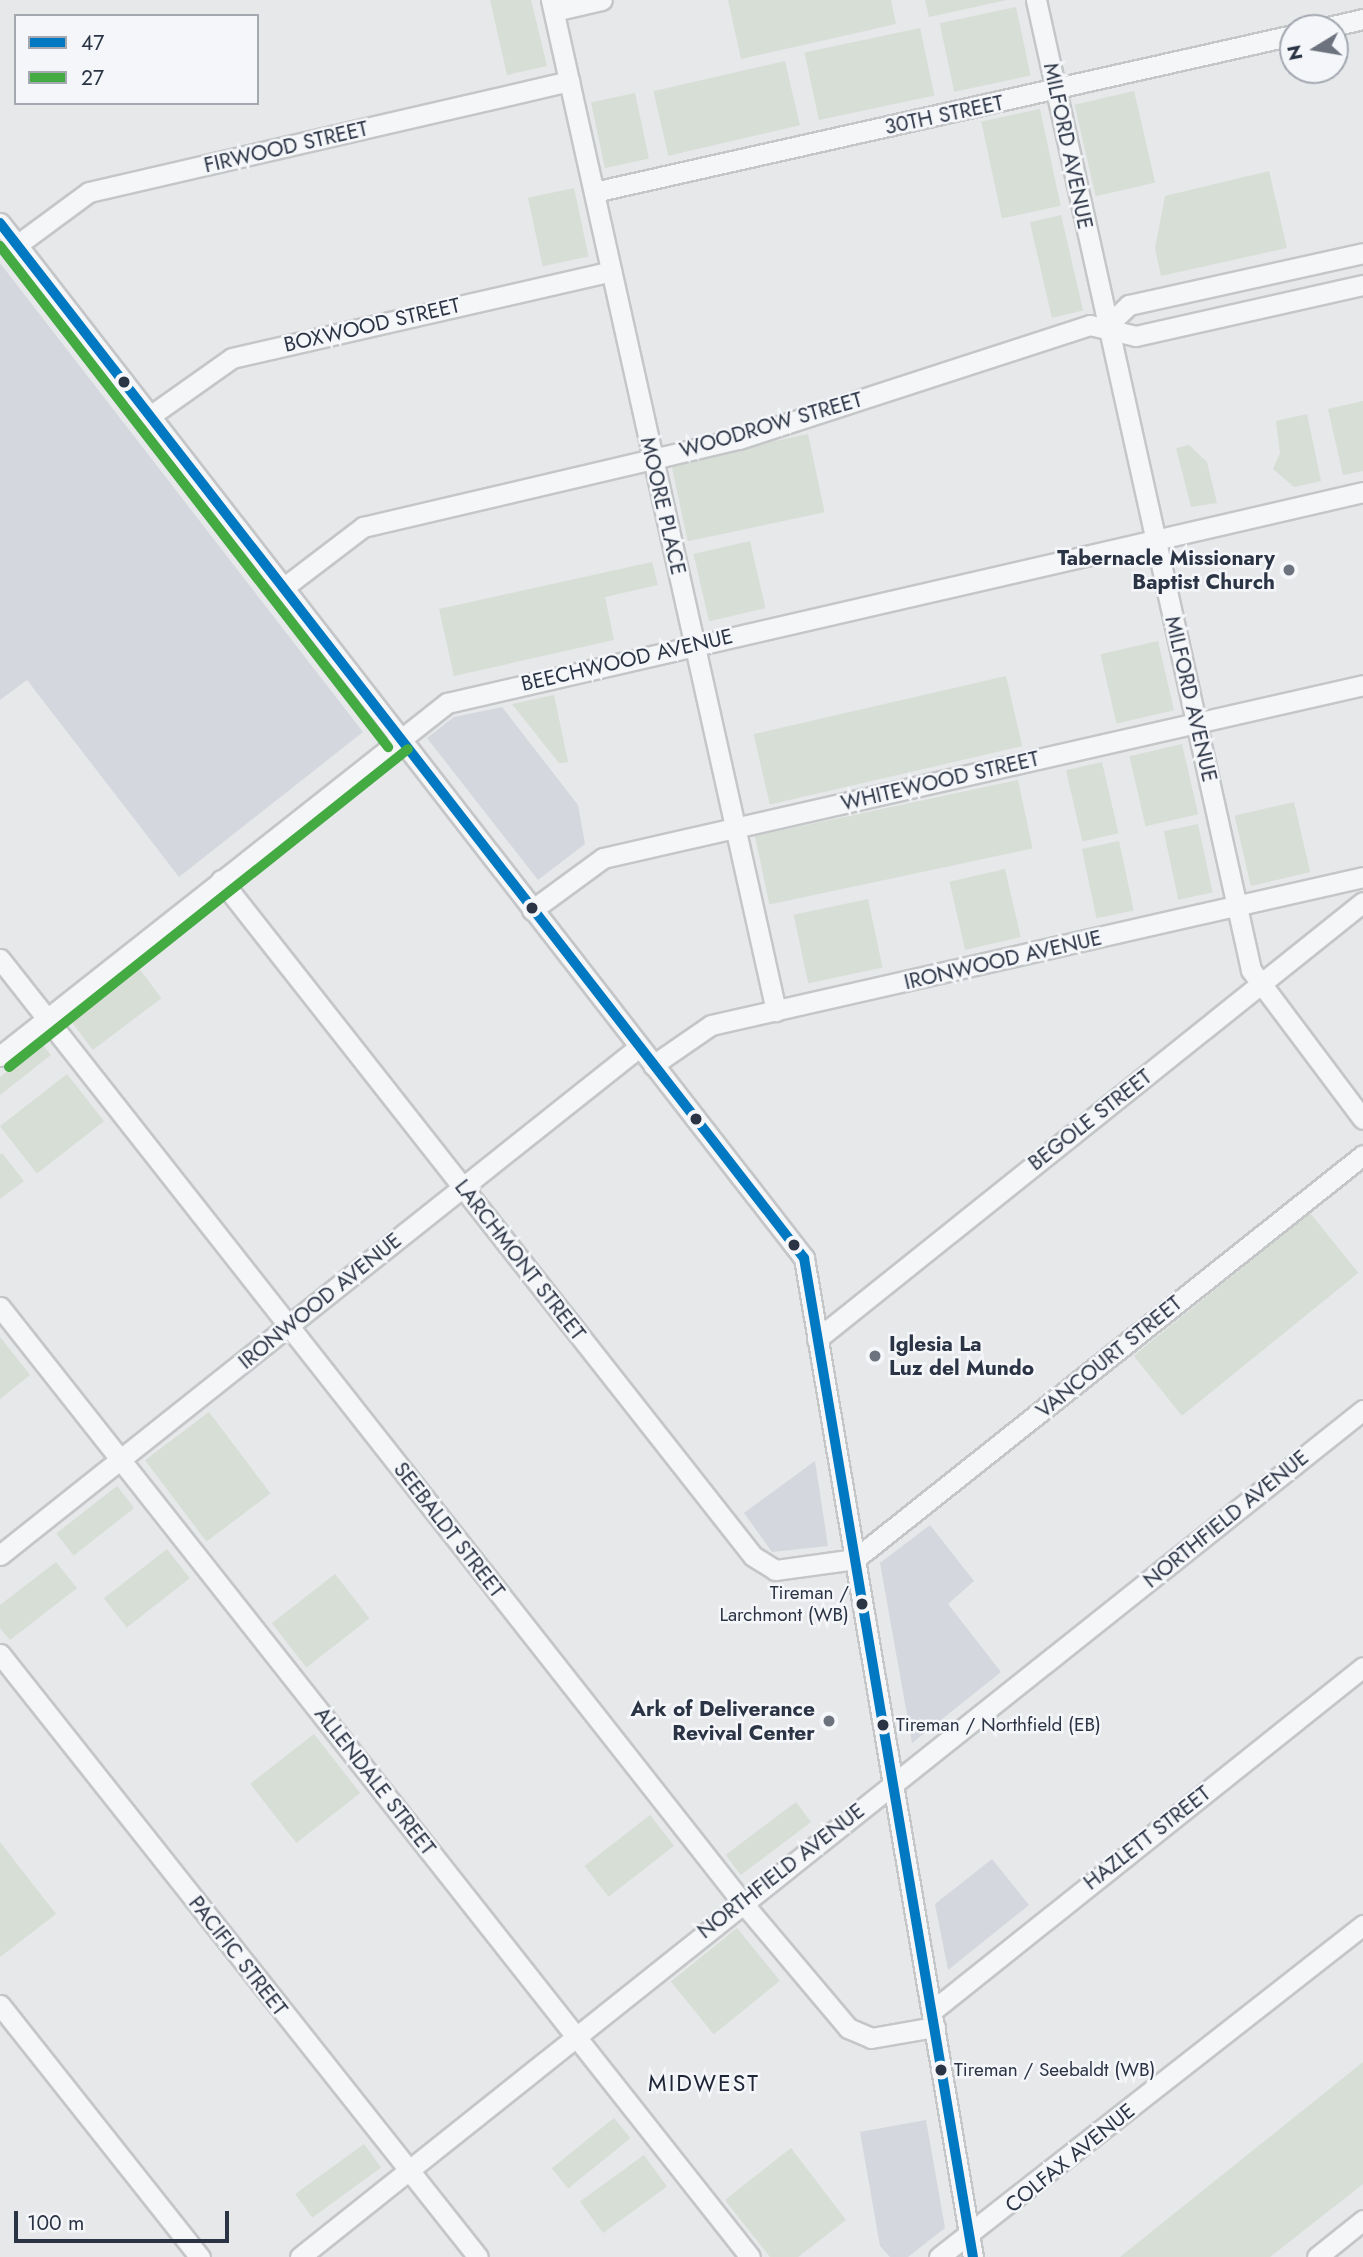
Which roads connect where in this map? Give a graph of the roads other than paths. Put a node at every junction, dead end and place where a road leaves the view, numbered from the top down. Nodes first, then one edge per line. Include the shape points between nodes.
1 (602, 0) edge
2 (1036, 0) edge
3 (552, 5) edge
4 (1279, 38) edge
5 (569, 81) junction
6 (1056, 90) junction
7 (594, 192) junction
8 (0, 223) edge
9 (17, 245) junction
10 (1363, 253) edge
11 (611, 271) junction
12 (1363, 285) edge
13 (1108, 326) junction
14 (150, 416) junction
15 (652, 459) junction
16 (1363, 492) edge
17 (1155, 539) junction
18 (283, 588) junction
19 (694, 644) junction
20 (1363, 685) edge
21 (1197, 722) junction
22 (399, 738) junction
23 (736, 828) junction
24 (1363, 877) edge
25 (221, 880) junction
26 (1363, 902) edge
27 (1238, 906) junction
28 (532, 910) junction
29 (0, 959) edge
30 (1258, 987) junction
31 (776, 1011) junction
32 (47, 1019) junction
33 (639, 1047) junction
34 (0, 1056) edge
35 (653, 1065) junction
36 (1363, 1119) edge
37 (1363, 1154) edge
38 (463, 1187) junction
39 (0, 1307) edge
40 (289, 1326) junction
41 (817, 1339) junction
42 (1363, 1409) edge
43 (121, 1460) junction
44 (0, 1555) edge
45 (855, 1559) junction
46 (0, 1654) edge
47 (1363, 1667) edge
48 (893, 1783) junction
49 (742, 1902) junction
50 (1363, 1925) edge
51 (0, 2005) edge
52 (933, 2019) junction
53 (576, 2036) junction
54 (408, 2171) junction
55 (1363, 2220) edge
56 (970, 2236) junction
57 (200, 2257) edge
58 (300, 2257) edge
59 (478, 2257) edge
60 (750, 2257) edge
61 (939, 2257) edge
62 (973, 2257) edge
63 (1317, 2257) edge

1 - 3 street
2 - 6 street, MILFORD AVENUE
3 - 5 street, MOORE PLACE
4 - 6 street, 30TH STREET
5 - 7 street, MOORE PLACE
5 - 9 street, FIRWOOD STREET via 89,192
6 - 7 street, 30TH STREET
6 - 13 street, MILFORD AVENUE
7 - 11 street, MOORE PLACE
8 - 9 street
9 - 14 street
10 - 13 street via 1129,305
11 - 14 street, BOXWOOD STREET via 232,358
11 - 15 street, MOORE PLACE
12 - 13 street, WOODROW STREET via 1136,336
13 - 15 street, WOODROW STREET via 1090,326 739,439
13 - 17 street, MILFORD AVENUE
14 - 18 street
15 - 18 street, WOODROW STREET via 363,527
15 - 19 street, MOORE PLACE
16 - 17 street, BEECHWOOD AVENUE
17 - 19 street, BEECHWOOD AVENUE
17 - 21 street, MILFORD AVENUE
18 - 22 street
19 - 22 street, BEECHWOOD AVENUE via 459,699
19 - 23 street, MOORE PLACE
20 - 21 street, WHITEWOOD STREET
21 - 23 street, WHITEWOOD STREET
21 - 27 street, MILFORD AVENUE
22 - 25 street, BEECHWOOD AVENUE
22 - 28 street
23 - 28 street, WHITEWOOD STREET via 596,861
23 - 31 street, MOORE PLACE
24 - 27 street, IRONWOOD AVENUE
25 - 32 street, BEECHWOOD AVENUE
25 - 38 street, LARCHMONT STREET
26 - 30 street, BEGOLE STREET
27 - 30 street, MILFORD AVENUE
27 - 31 street, IRONWOOD AVENUE
28 - 33 street
29 - 32 street, SEEBALDT STREET
30 - 36 street, MILFORD AVENUE
30 - 41 street, BEGOLE STREET
31 - 35 street, IRONWOOD AVENUE via 700,1028
32 - 34 street, BEECHWOOD AVENUE
32 - 40 street, SEEBALDT STREET
33 - 35 street
33 - 38 street, IRONWOOD AVENUE
35 - 41 street via 804,1258
37 - 45 street, VANCOURT STREET
38 - 40 street, IRONWOOD AVENUE
38 - 45 street, LARCHMONT STREET via 753,1556 775,1570
39 - 43 street, ALLENDALE STREET
40 - 43 street, IRONWOOD AVENUE
40 - 49 street, SEEBALDT STREET
41 - 45 street
42 - 48 street, NORTHFIELD AVENUE
43 - 44 street, IRONWOOD AVENUE
43 - 53 street, ALLENDALE STREET
45 - 48 street
46 - 54 street, PACIFIC STREET
47 - 52 street, HAZLETT STREET
48 - 49 street, NORTHFIELD AVENUE
48 - 52 street
49 - 52 street, SEEBALDT STREET via 848,2028 871,2038
49 - 53 street, NORTHFIELD AVENUE
50 - 56 street, COLFAX AVENUE
51 - 57 street
52 - 56 street
53 - 54 street, NORTHFIELD AVENUE
53 - 60 street, ALLENDALE STREET
54 - 58 street, NORTHFIELD AVENUE
54 - 59 street, PACIFIC STREET
55 - 63 street
56 - 61 street, COLFAX AVENUE
56 - 62 street

